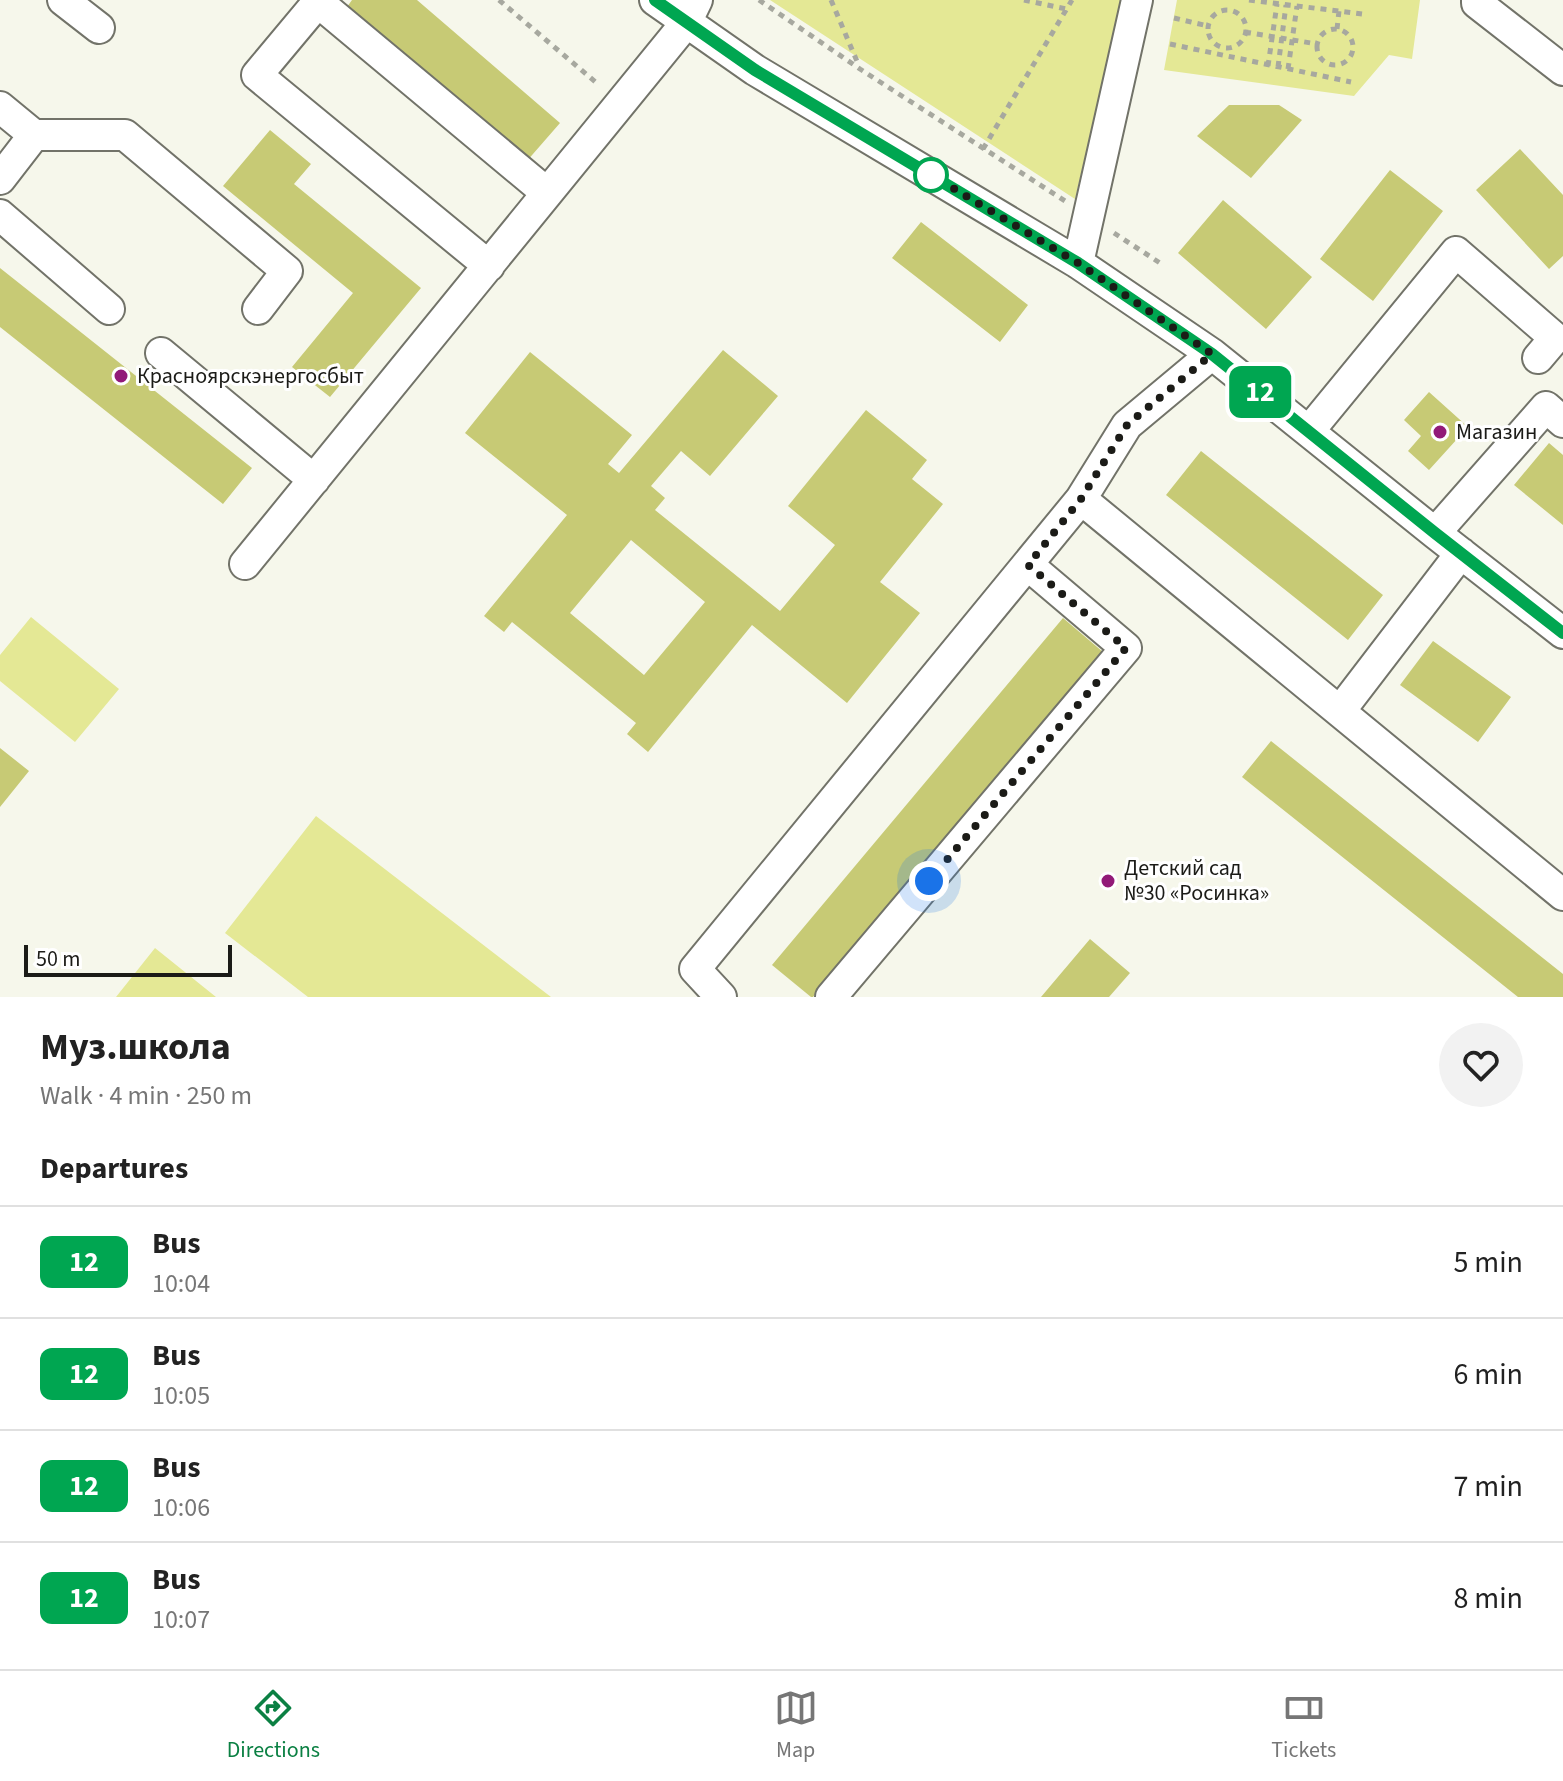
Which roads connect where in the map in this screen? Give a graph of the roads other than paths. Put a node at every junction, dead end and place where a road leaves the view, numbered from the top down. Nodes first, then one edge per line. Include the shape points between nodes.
1 (63, 0) edge
2 (655, 0) edge
3 (1137, 0) edge
4 (1477, 0) edge
5 (691, 12) edge
6 (99, 28) dead end
7 (1563, 70) edge
8 (0, 107) edge
9 (34, 135) junction
10 (0, 179) edge
11 (547, 193) junction
12 (0, 215) edge
13 (1078, 263) junction
14 (489, 266) junction
15 (109, 309) dead end
16 (258, 309) dead end
17 (161, 353) dead end
18 (1212, 354) junction
19 (1538, 358) dead end
20 (1563, 422) edge
21 (1309, 431) junction
22 (314, 480) junction
23 (1081, 499) junction
24 (1435, 533) junction
25 (1461, 553) junction
26 (245, 564) dead end
27 (1028, 565) junction
28 (1563, 633) edge
29 (1340, 711) junction
30 (1563, 895) edge
31 (721, 997) edge
32 (831, 997) edge

1 - 6 street
2 - 5 street
3 - 13 street
4 - 7 street
5 - 11 street
5 - 13 street via 755,70
8 - 9 street
9 - 10 street
9 - 16 street via 125,135 287,271
11 - 14 street
11 - 14 street via 318,2 257,75
12 - 15 street
13 - 18 street
14 - 22 street
17 - 22 street
18 - 21 street
18 - 23 street via 1127,425
19 - 21 street via 1555,338 1456,252
20 - 24 street via 1546,407
21 - 24 street
22 - 26 street
23 - 27 street
23 - 29 street
24 - 25 street
25 - 28 street
25 - 29 street
27 - 31 street via 695,969
27 - 32 street via 1126,648
29 - 30 street

